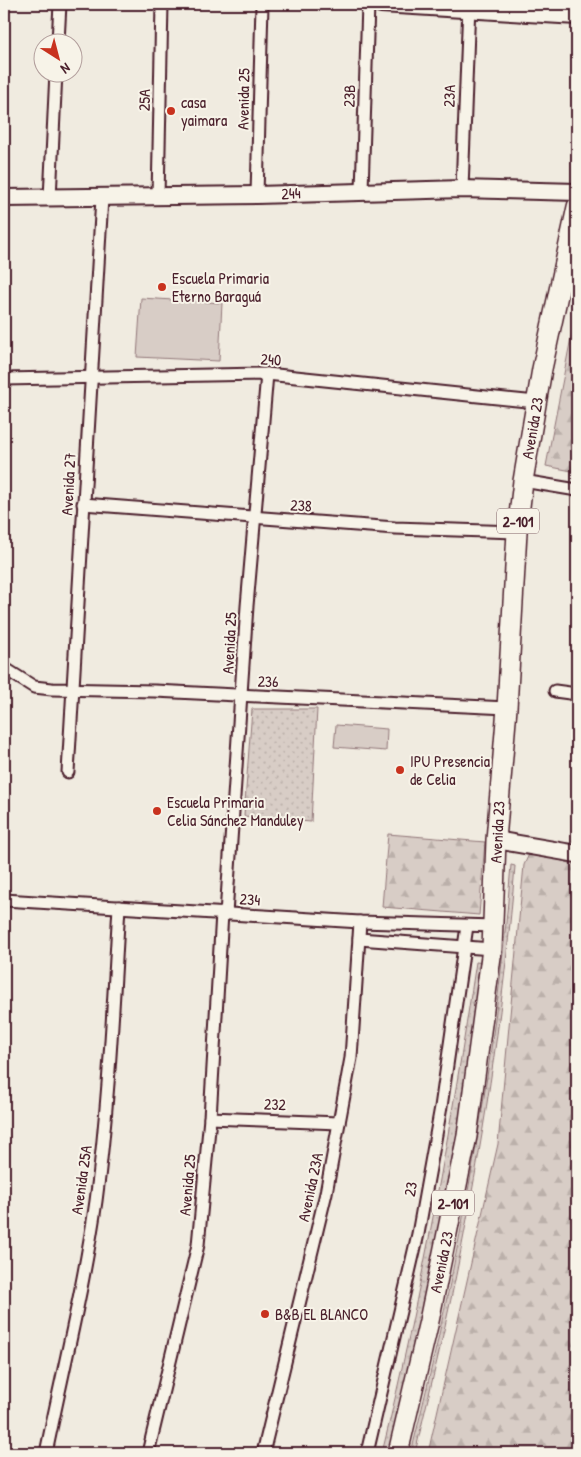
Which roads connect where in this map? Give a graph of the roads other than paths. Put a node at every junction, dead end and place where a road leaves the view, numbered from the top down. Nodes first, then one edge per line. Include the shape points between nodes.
1 (60, 4) edge
2 (162, 4) edge
3 (262, 4) edge
4 (368, 4) edge
5 (381, 4) edge
6 (469, 7) edge
7 (577, 16) edge
8 (59, 32) edge
9 (56, 82) edge
10 (462, 189) junction
11 (362, 190) junction
12 (577, 192) edge
13 (257, 195) junction
14 (158, 197) junction
15 (4, 198) edge
16 (50, 198) junction
17 (102, 198) junction
18 (577, 207) edge
19 (268, 374) junction
20 (91, 376) junction
21 (4, 379) edge
22 (536, 402) junction
23 (523, 481) junction
24 (577, 490) edge
25 (83, 504) junction
26 (255, 519) junction
27 (517, 532) junction
28 (4, 668) edge
29 (74, 689) junction
30 (555, 691) dead end
31 (577, 694) edge
32 (242, 697) junction
33 (507, 708) junction
34 (68, 772) dead end
35 (496, 840) junction
36 (577, 854) edge
37 (4, 900) edge
38 (119, 907) junction
39 (224, 914) junction
40 (360, 922) junction
41 (467, 926) junction
42 (494, 926) junction
43 (359, 939) junction
44 (464, 946) junction
45 (492, 949) junction
46 (210, 1118) junction
47 (339, 1123) junction
48 (46, 1453) edge
49 (148, 1453) edge
50 (263, 1453) edge
51 (366, 1453) edge
52 (398, 1453) edge

1 - 8 street
2 - 14 street, 25A
3 - 13 street, Avenida 25
4 - 11 street, 23B
5 - 6 street
6 - 7 street
6 - 10 street, 23A
9 - 16 street
10 - 11 street, 244
10 - 12 street, 244
11 - 13 street, 244
13 - 14 street, 244
14 - 17 street, 244
15 - 16 street, 244
16 - 17 street, 244
17 - 20 street, Avenida 27
18 - 22 main road, Avenida 23 / 2-101
19 - 20 street, 240
19 - 22 street, 240
19 - 26 street, Avenida 25
20 - 21 street, 240
20 - 25 street, Avenida 27
22 - 23 main road, Avenida 23 / 2-101
23 - 24 street
23 - 27 main road, Avenida 23 / 2-101
25 - 26 street, 238
25 - 29 street, Avenida 27
26 - 27 street, 238
26 - 32 street, Avenida 25
27 - 33 main road, Avenida 23 / 2-101
28 - 29 street, 236 via 34,687
29 - 32 street, 236
29 - 34 street, Avenida 27
30 - 31 street
32 - 33 street, 236
32 - 39 street, Avenida 25
33 - 35 main road, Avenida 23 / 2-101
35 - 36 street
35 - 42 main road, Avenida 23 / 2-101
37 - 38 street, 234
38 - 39 street, 234
38 - 48 street, Avenida 25A via 108,1096 96,1196 84,1272
39 - 40 street, 234
39 - 46 street, Avenida 25
40 - 41 street, 234
40 - 43 street, Avenida 23A
41 - 42 street, 234
41 - 44 street, 23
42 - 45 main road, Avenida 23 / 2-101
43 - 44 street
43 - 47 street, Avenida 23A via 351,1058
44 - 45 street
44 - 51 street, 23 via 418,1234
45 - 52 main road, Avenida 23 / 2-101 via 467,1136
46 - 47 street, 232
46 - 49 street, Avenida 25 via 198,1245
47 - 50 street, Avenida 23A via 326,1193

